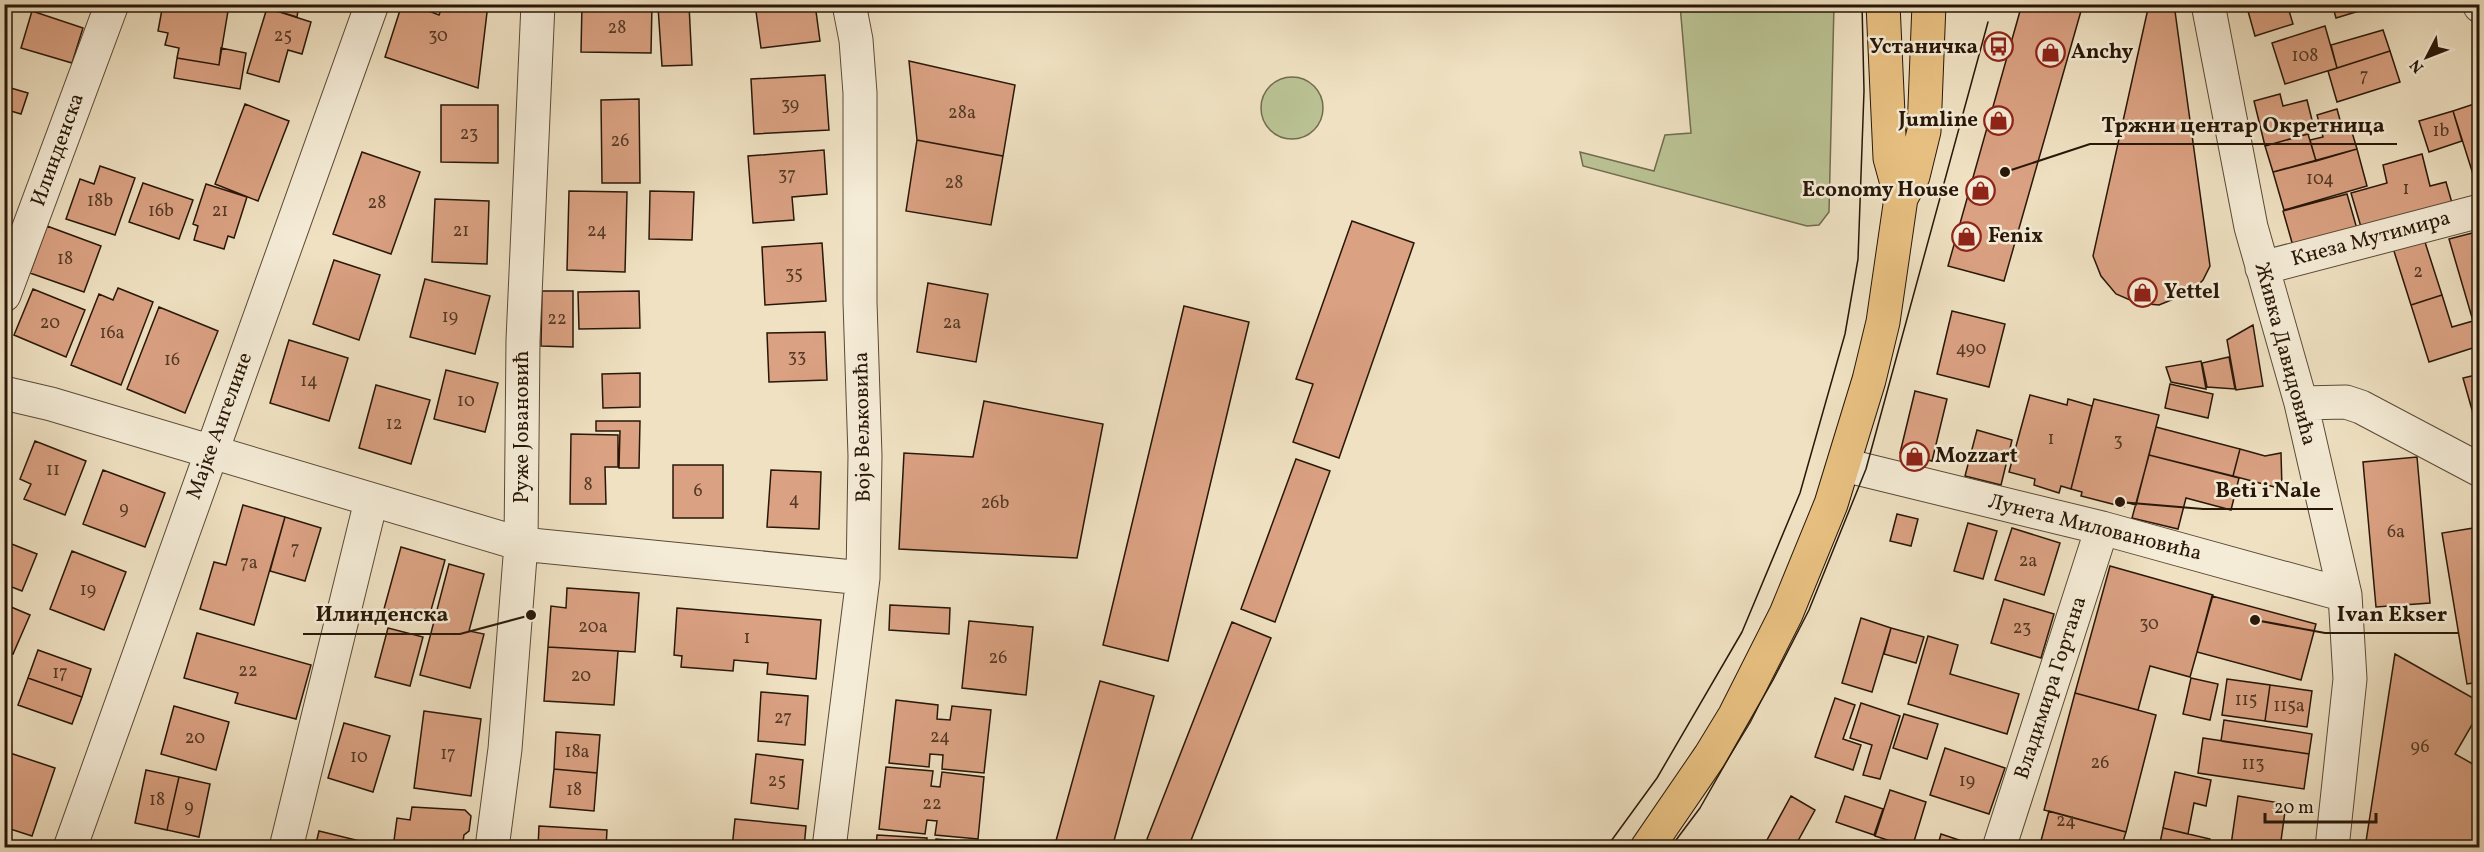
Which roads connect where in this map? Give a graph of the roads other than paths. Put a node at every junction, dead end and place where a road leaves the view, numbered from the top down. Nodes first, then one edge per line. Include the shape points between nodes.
1 (112, 4) edge
2 (372, 4) edge
3 (538, 4) edge
4 (849, 4) edge
5 (1883, 4) edge
6 (1929, 4) edge
7 (2208, 4) edge
8 (1901, 198) junction
9 (2480, 211) edge
10 (2262, 268) junction
11 (4, 295) edge
12 (4, 393) edge
13 (2301, 403) junction
14 (211, 452) junction
15 (1844, 465) junction
16 (2480, 470) edge
17 (371, 501) junction
18 (2102, 528) junction
19 (521, 544) junction
20 (863, 578) junction
21 (2344, 595) junction
22 (70, 848) edge
23 (286, 848) edge
24 (492, 848) edge
25 (829, 848) edge
26 (1647, 848) edge
27 (1999, 848) edge
28 (2332, 848) edge

1 - 11 street, Илинденска
2 - 14 street, Мајке Ангелине
3 - 19 street, Руже Јовановић via 523,340
4 - 20 street, Воје Вељковића via 856,40 860,104
5 - 8 main road via 1890,158
6 - 8 main road via 1924,131 1913,176
7 - 10 street, Живка Давидовића via 2236,158
8 - 15 main road via 1882,322
9 - 10 street, Кнеза Мутимира
10 - 13 street, Живка Давидовића
12 - 14 street
13 - 16 street via 2346,402 2361,407
13 - 21 street, Живка Давидовића
14 - 17 street
14 - 22 street, Мајке Ангелине
15 - 18 street, Лунета Миловановића
15 - 26 main road via 1773,644 1710,756
17 - 19 street
17 - 23 street
18 - 21 street, Лунета Миловановића
18 - 27 street, Владимира Гортана
19 - 20 street
19 - 24 street, Руже Јовановић via 505,749
20 - 25 street, Воје Вељковића
21 - 28 street, Живка Давидовића via 2350,679

